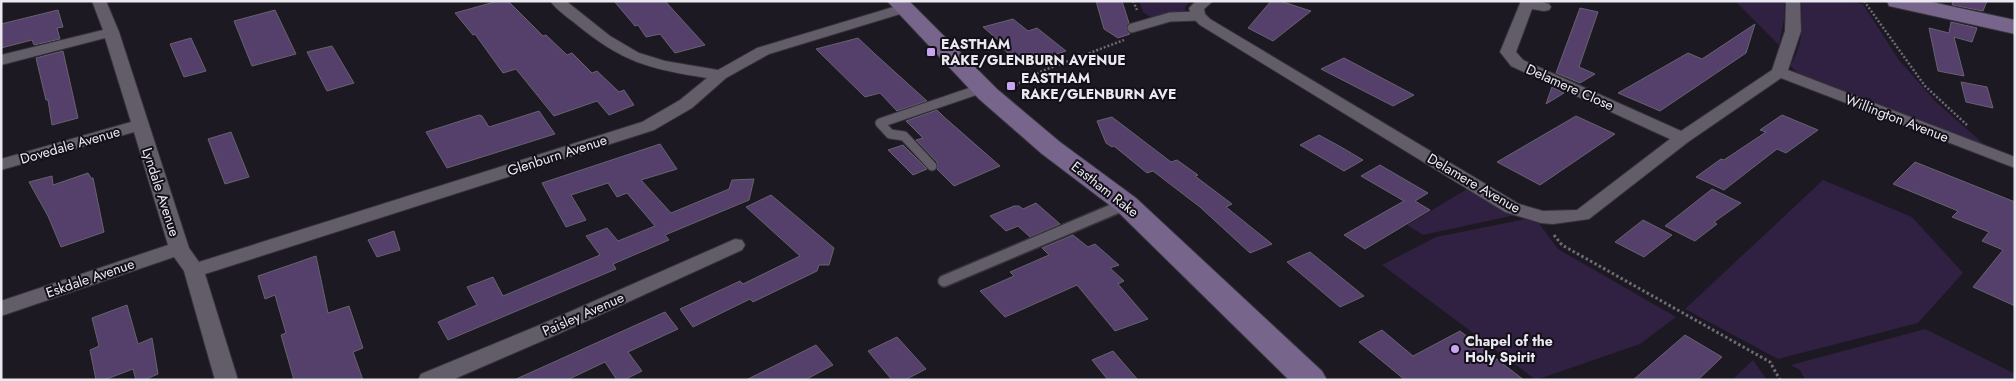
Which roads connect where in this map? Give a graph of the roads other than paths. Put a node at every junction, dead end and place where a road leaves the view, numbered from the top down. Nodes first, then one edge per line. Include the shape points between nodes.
1 (99, 1) edge
2 (557, 1) edge
3 (1793, 1) edge
4 (1897, 1) edge
5 (1522, 2) edge
6 (901, 5) edge
7 (1544, 7) dead end
8 (1202, 8) edge
9 (2015, 26) edge
10 (111, 32) junction
11 (1132, 32) road end
12 (1, 60) edge
13 (1778, 72) junction
14 (720, 75) junction
15 (986, 91) junction
16 (139, 125) junction
17 (1682, 138) junction
18 (2015, 163) edge
19 (1, 165) edge
20 (932, 166) dead end
21 (1126, 204) junction
22 (735, 245) dead end
23 (179, 248) junction
24 (194, 271) junction
25 (944, 280) dead end
26 (1, 308) edge
27 (227, 380) edge
28 (429, 380) edge
29 (1310, 380) edge

1 - 10 street, Lyndale Avenue
2 - 14 street via 632,56 661,65
3 - 13 street via 1793,31
4 - 9 street
5 - 7 street, Delamere Close
5 - 17 street, Delamere Close via 1508,52 1517,63
6 - 14 street, Glenburn Avenue via 763,51
6 - 15 street, Eastham Rake
8 - 11 lane
8 - 17 street, Delamere Avenue via 1205,22 1512,208 1541,217 1582,215
10 - 12 street
10 - 16 street, Lyndale Avenue
13 - 17 street, Delamere Avenue
13 - 18 street, Willington Avenue
14 - 24 street, Glenburn Avenue via 686,104 648,126
15 - 20 lane via 880,123 890,134 904,136
15 - 21 street, Eastham Rake via 1051,148
16 - 19 street, Dovedale Avenue
16 - 23 street, Lyndale Avenue
21 - 25 lane
21 - 29 street, Eastham Rake
22 - 28 street, Paisley Avenue
23 - 24 street, Lyndale Avenue
23 - 26 street, Eskdale Avenue
24 - 27 street, Lyndale Avenue

